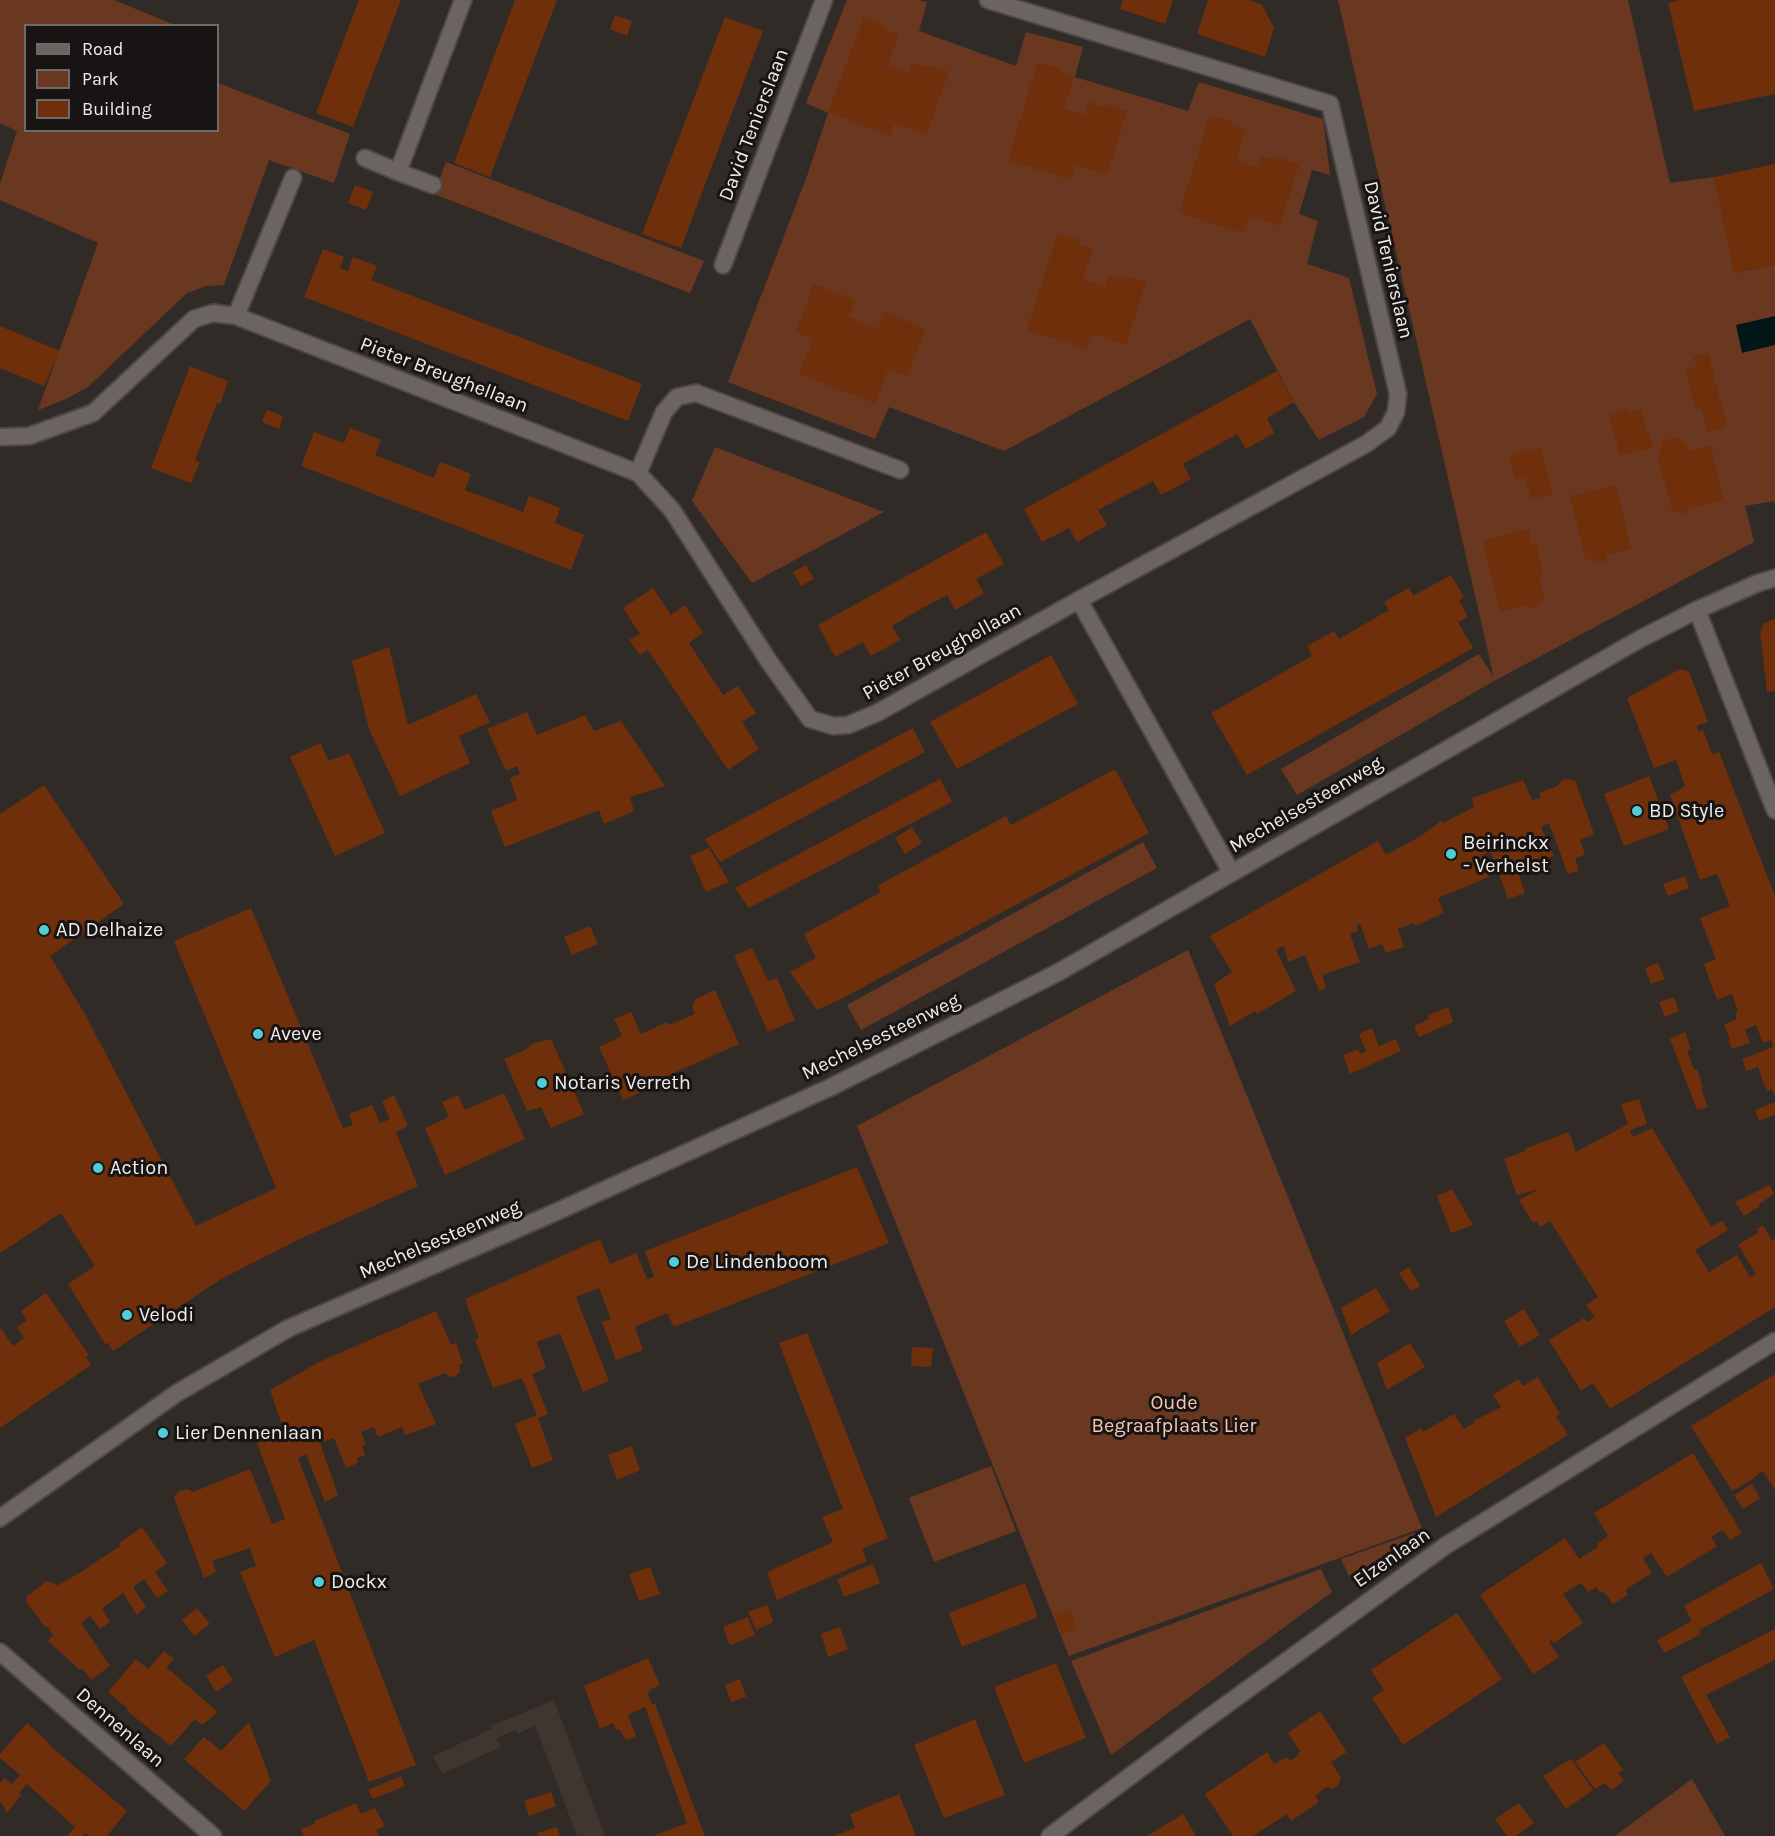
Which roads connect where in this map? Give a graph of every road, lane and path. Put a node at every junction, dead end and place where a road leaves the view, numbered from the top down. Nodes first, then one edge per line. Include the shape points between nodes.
1 (464, 0) edge
2 (824, 0) edge
3 (988, 0) edge
4 (365, 158) dead end
5 (398, 172) junction
6 (293, 178) dead end
7 (433, 185) dead end
8 (723, 265) dead end
9 (236, 316) junction
10 (0, 437) edge
11 (900, 470) dead end
12 (638, 473) junction
13 (1775, 578) edge
14 (1079, 600) junction
15 (1697, 610) junction
16 (1775, 810) edge
17 (1231, 872) junction
18 (1775, 1341) edge
19 (0, 1518) edge
20 (0, 1652) edge
21 (213, 1836) edge
22 (1050, 1836) edge

1 - 5 street
2 - 8 street, David Tenierslaan
3 - 14 street, David Tenierslaan via 1330,104 1398,394 1396,412 1388,428 1366,444
4 - 5 street
5 - 7 street
6 - 9 street
9 - 10 street, Pieter Breughellaan via 213,313 194,319 93,413 29,436
9 - 12 street, Pieter Breughellaan
11 - 12 street via 696,393 677,397 664,411
12 - 14 street, Pieter Breughellaan via 672,510 810,719 832,726 848,725 877,713
13 - 15 street, Mechelsesteenweg
14 - 17 street
15 - 16 street
15 - 17 street, Mechelsesteenweg
17 - 19 street, Mechelsesteenweg via 1057,973 831,1087 290,1329 177,1393
18 - 22 street, Elzenlaan via 1445,1546
20 - 21 street, Dennenlaan

